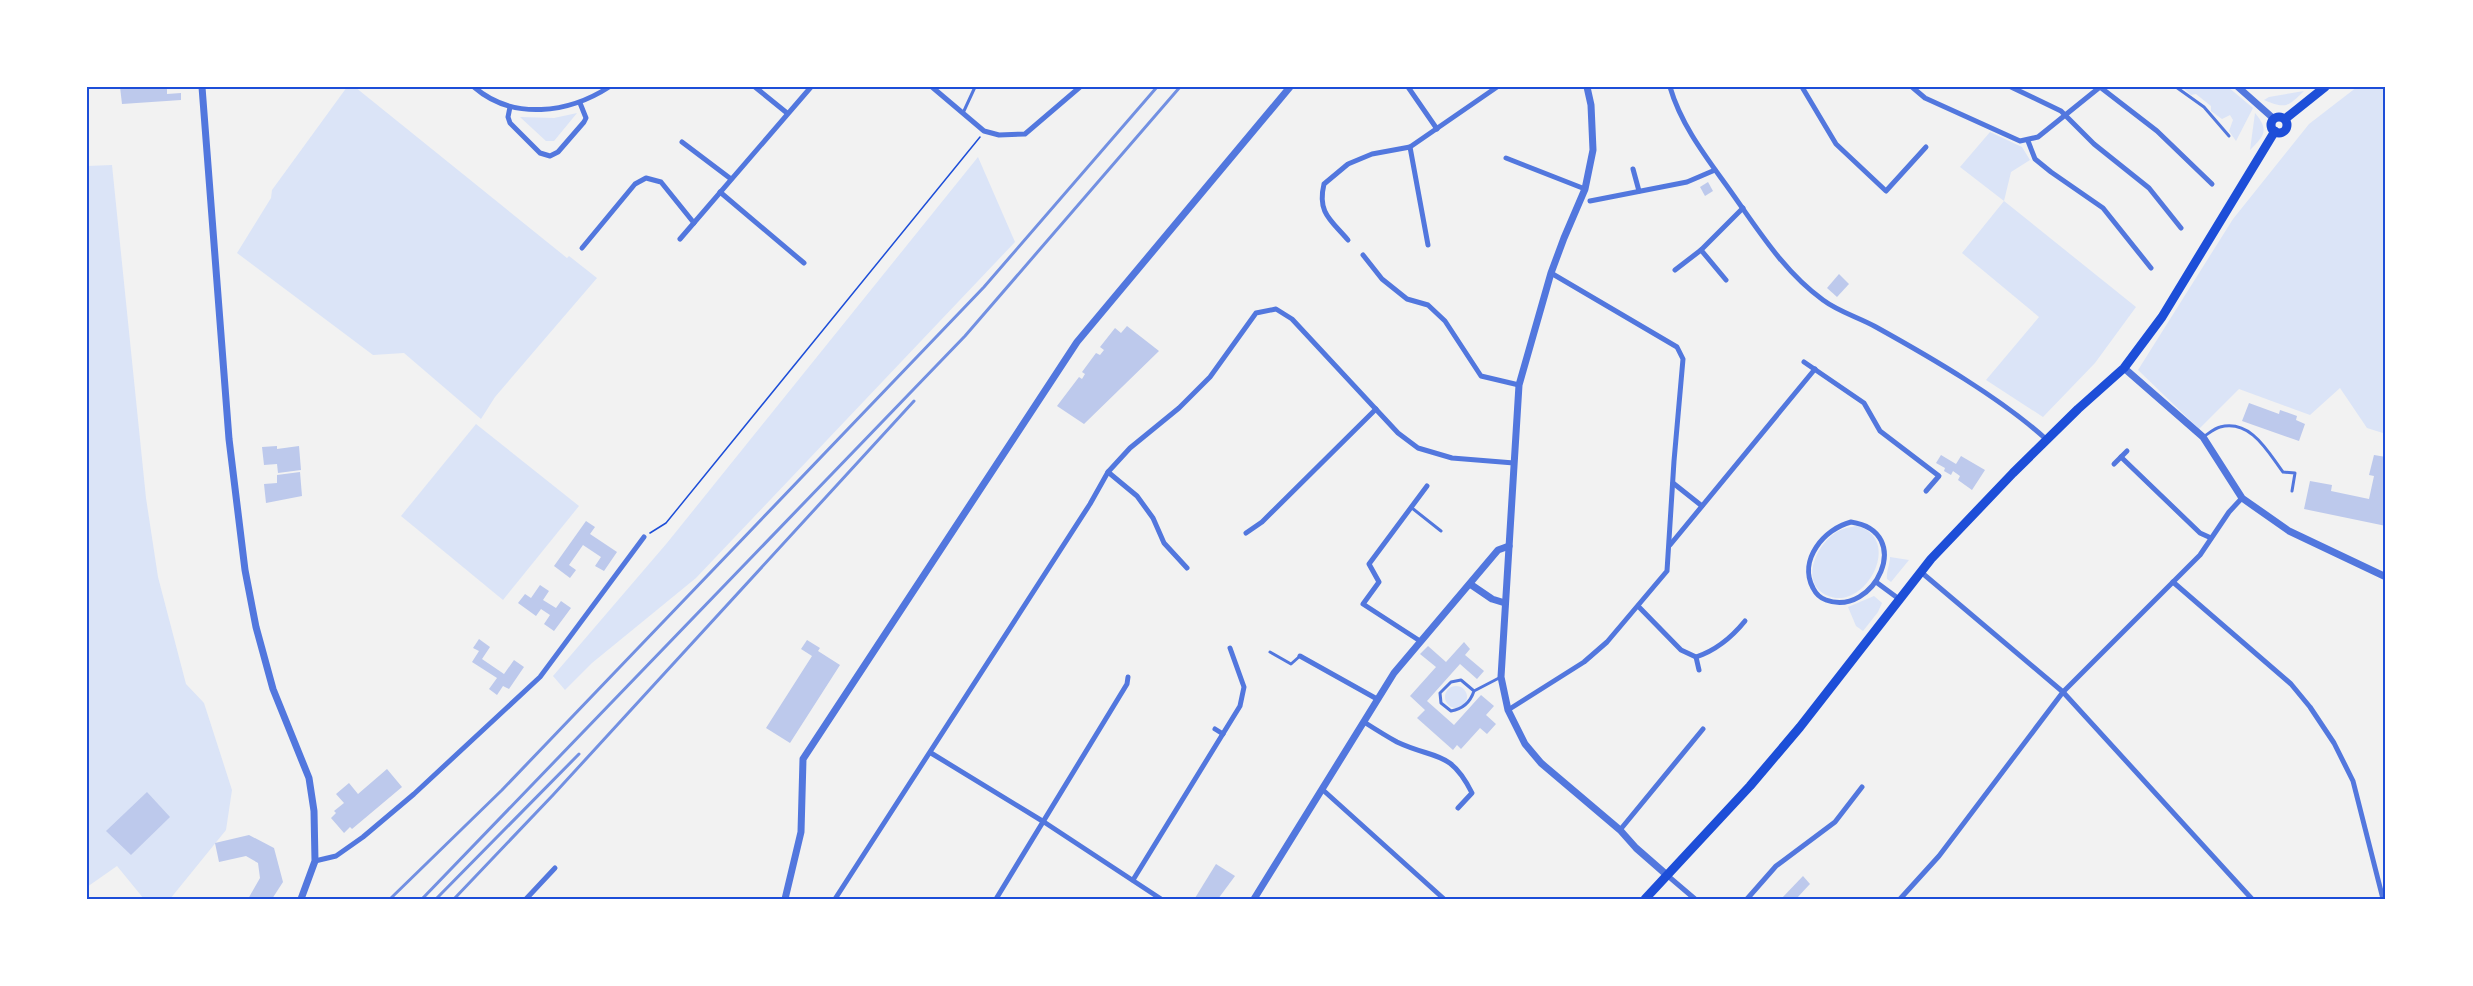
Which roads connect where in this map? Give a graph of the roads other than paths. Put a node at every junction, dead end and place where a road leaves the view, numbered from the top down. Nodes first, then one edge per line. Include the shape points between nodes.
1 (202, 87) edge
2 (474, 87) edge
3 (609, 87) edge
4 (755, 87) edge
5 (811, 87) edge
6 (932, 87) edge
7 (975, 87) edge
8 (1080, 87) edge
9 (1290, 87) edge
10 (1408, 87) edge
11 (1497, 87) edge
12 (1587, 87) edge
13 (1670, 87) edge
14 (1802, 87) edge
15 (1912, 87) edge
16 (2011, 87) edge
17 (2100, 87) edge
18 (2176, 87) edge
19 (2238, 87) edge
20 (2325, 87) edge
21 (580, 103) junction
22 (510, 107) junction
23 (787, 113) junction
24 (963, 113) junction
25 (2066, 116) junction
26 (2274, 119) junction
27 (2285, 119) junction
28 (1437, 129) junction
29 (2275, 131) junction
30 (2229, 136) dead end
31 (2028, 141) junction
32 (682, 142) dead end
33 (1410, 147) junction
34 (1926, 147) dead end
35 (1506, 158) dead end
36 (1633, 169) dead end
37 (1715, 170) junction
38 (731, 180) junction
39 (2212, 184) dead end
40 (1585, 189) junction
41 (1639, 191) junction
42 (720, 192) junction
43 (1590, 201) dead end
44 (1743, 208) junction
45 (694, 223) junction
46 (2181, 228) dead end
47 (680, 239) dead end
48 (1348, 240) dead end
49 (1428, 245) dead end
50 (582, 248) dead end
51 (1701, 250) junction
52 (1363, 255) dead end
53 (804, 263) dead end
54 (2151, 268) dead end
55 (1675, 270) dead end
56 (1551, 273) junction
57 (1726, 280) dead end
58 (1804, 362) dead end
59 (2124, 368) junction
60 (1815, 369) junction
61 (1519, 385) junction
62 (1376, 409) junction
63 (2203, 437) junction
64 (2047, 440) junction
65 (2127, 451) dead end
66 (2121, 457) junction
67 (1514, 464) junction
68 (2114, 464) dead end
69 (1108, 472) junction
70 (1673, 483) junction
71 (1426, 486) dead end
72 (1926, 491) dead end
73 (2292, 492) dead end
74 (2242, 498) junction
75 (1702, 506) junction
76 (1411, 507) junction
77 (1441, 531) dead end
78 (1246, 533) dead end
79 (644, 537) road end
80 (2211, 538) junction
81 (1670, 545) junction
82 (1509, 546) junction
83 (1187, 568) dead end
84 (1921, 572) junction
85 (2386, 577) edge
86 (1876, 582) junction
87 (2173, 582) junction
88 (1470, 584) junction
89 (1899, 599) junction
90 (1505, 603) junction
91 (1638, 606) junction
92 (1745, 621) dead end
93 (1420, 641) junction
94 (1230, 648) dead end
95 (1270, 652) dead end
96 (1300, 656) joint
97 (1696, 657) junction
98 (1699, 670) dead end
99 (1128, 676) dead end
100 (1501, 678) junction
101 (1474, 691) junction
102 (2063, 692) junction
103 (1377, 699) junction
104 (1508, 710) junction
105 (1364, 722) junction
106 (1215, 729) dead end
107 (1703, 729) dead end
108 (1223, 734) junction
109 (931, 753) junction
110 (1862, 787) dead end
111 (1323, 790) junction
112 (1458, 808) dead end
113 (1044, 822) junction
114 (1620, 830) junction
115 (315, 861) junction
116 (555, 868) dead end
117 (1668, 876) junction
118 (1132, 880) junction
119 (300, 899) edge
120 (526, 899) edge
121 (785, 899) edge
122 (835, 899) edge
123 (996, 899) edge
124 (1161, 899) edge
125 (1254, 899) edge
126 (1444, 899) edge
127 (1645, 899) edge
128 (1695, 899) edge
129 (1747, 899) edge
130 (1900, 899) edge
131 (2252, 899) edge
132 (2383, 899) edge

1 - 115 street via 229,439 245,570 273,689 309,778
2 - 22 street via 482,95
3 - 21 street
4 - 23 street
5 - 23 street
6 - 24 street
7 - 24 lane
8 - 24 street via 1025,134 984,131
9 - 121 street via 1077,342 803,759 801,832
10 - 28 street
11 - 28 street
12 - 40 street via 1593,150
13 - 37 street via 1690,134
14 - 34 street via 1836,144 1886,192
15 - 31 street via 1925,98 2020,141
16 - 25 street
17 - 25 street
17 - 39 street via 2157,131
18 - 30 lane via 2204,107
19 - 26 street
20 - 27 main road
21 - 22 street via 548,110
21 - 22 street via 584,122 558,152 549,156 540,153 510,123
23 - 38 street
25 - 31 street
25 - 46 street via 2149,188
26 - 27 main road
26 - 29 main road
27 - 29 main road via 2286,129
28 - 33 street
29 - 59 main road via 2162,317
31 - 54 street via 2035,159 2103,208
32 - 38 street
33 - 48 street via 1372,154 1348,164 1324,184 1325,214
33 - 49 street
35 - 40 street
36 - 41 street
37 - 41 street via 1686,182
37 - 44 street
38 - 42 street
40 - 56 street
41 - 43 street
42 - 45 street
42 - 53 street
44 - 51 street
44 - 64 street via 1776,255 1823,300 1950,372
45 - 47 street
45 - 50 street via 661,182 646,178 635,184
51 - 55 street
51 - 57 street
52 - 61 street via 1382,279 1407,299 1428,305 1445,321 1481,376
56 - 61 street
56 - 70 street via 1677,347 1683,359
58 - 60 street
59 - 63 street
59 - 64 main road
60 - 72 street via 1864,403 1880,431 1939,476
60 - 75 street
61 - 67 street
62 - 67 street via 1418,448 1452,458
62 - 69 street via 1292,319 1276,309 1265,310 1256,314 1210,377
62 - 78 street via 1262,522
63 - 73 lane via 2219,427 2238,427 2254,434 2283,472 2295,472
63 - 74 street
64 - 84 main road
65 - 66 street
66 - 68 street
66 - 80 street via 2200,533
67 - 82 street
69 - 83 street via 1137,496 1164,543
69 - 109 street
70 - 75 street
70 - 81 street
71 - 76 street
74 - 80 street
74 - 85 street via 2289,531
75 - 81 street
76 - 77 lane
76 - 93 street via 1369,564 1379,582 1363,604
79 - 115 street via 540,677 363,837 336,856
80 - 87 street
81 - 91 street via 1667,571
82 - 88 street via 1498,550
82 - 90 street
84 - 89 main road
84 - 102 street
86 - 86 street via 1883,564 1883,546 1874,530 1860,524 1851,522 1831,531 1816,548 1808,566 1815,592 1836,603 1858,597
86 - 89 street
87 - 102 street
87 - 132 street via 2291,684 2334,743 2353,781
88 - 90 street
88 - 93 street
89 - 117 main road via 1793,736
90 - 100 street
91 - 97 street via 1681,650
91 - 104 street via 1584,662
92 - 97 street via 1735,634
93 - 103 street
94 - 108 street via 1244,687 1240,706
95 - 96 lane via 1291,664
96 - 103 street
97 - 98 street
99 - 113 street via 1127,684
100 - 101 lane
100 - 104 street
101 - 101 lane via 1461,710 1451,711 1441,703 1440,693 1451,682 1461,680
102 - 130 street via 1939,856
102 - 131 street
103 - 105 street
104 - 114 street via 1525,744 1541,764
105 - 111 street
105 - 112 street via 1398,742 1442,756 1454,765 1472,793
106 - 108 street
107 - 114 street
108 - 118 street
109 - 113 street
109 - 122 street
110 - 129 street via 1835,822 1776,866
111 - 125 street
111 - 126 street
113 - 118 street
113 - 123 street
114 - 117 street
115 - 119 street
116 - 120 street
117 - 127 main road
117 - 128 street
118 - 124 street

